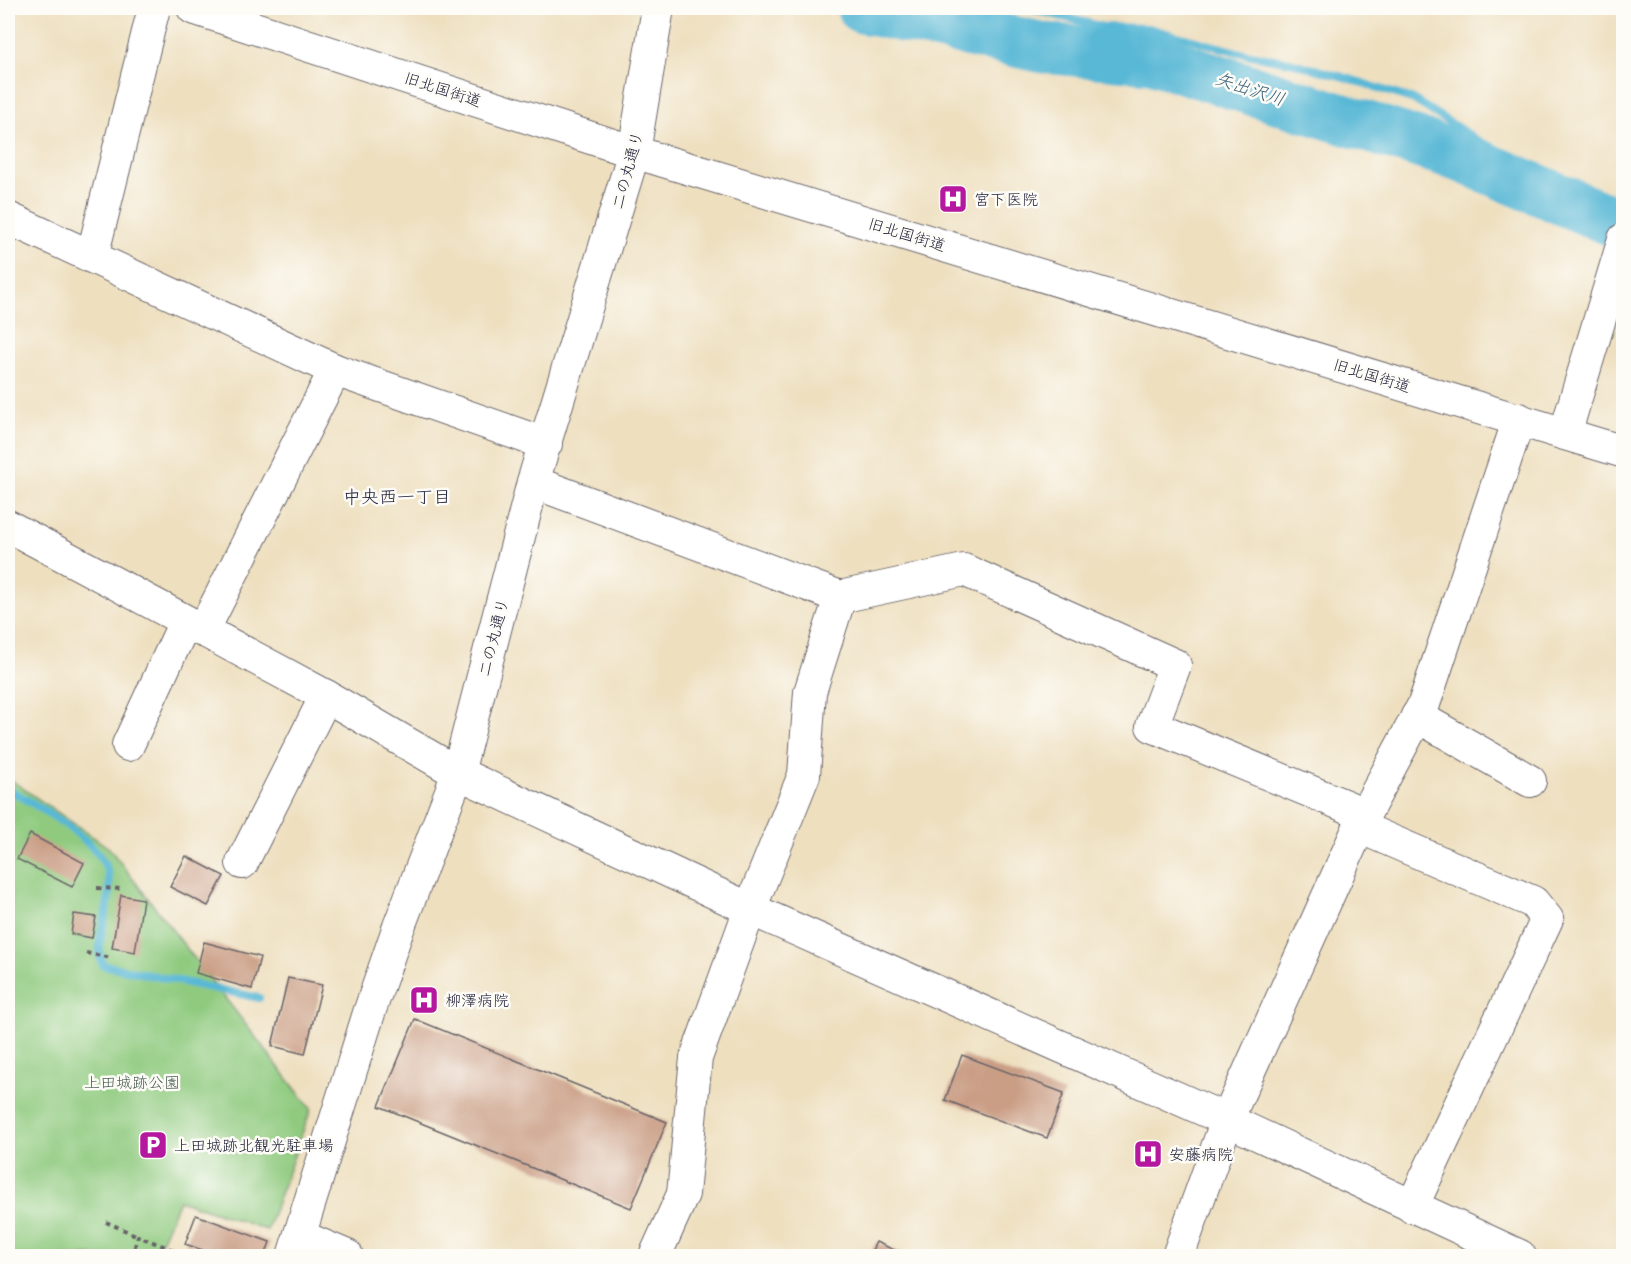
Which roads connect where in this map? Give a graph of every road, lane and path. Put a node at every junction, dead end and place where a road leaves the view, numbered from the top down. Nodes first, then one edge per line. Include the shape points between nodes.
1 (154, 8) edge
2 (193, 8) edge
3 (658, 8) edge
4 (634, 152) junction
5 (8, 218) edge
6 (1623, 242) edge
7 (92, 257) junction
8 (335, 370) junction
9 (1519, 419) junction
10 (1565, 434) junction
11 (546, 444) junction
12 (1623, 452) edge
13 (533, 482) junction
14 (8, 526) edge
15 (840, 597) junction
16 (194, 627) junction
17 (326, 696) junction
18 (1417, 716) junction
19 (128, 745) dead end
20 (458, 772) junction
21 (1530, 781) dead end
22 (1362, 820) junction
23 (242, 863) dead end
24 (97, 888) dead end
25 (123, 889) dead end
26 (750, 909) junction
27 (86, 953) dead end
28 (112, 958) dead end
29 (1227, 1120) junction
30 (1412, 1207) junction
31 (106, 1222) dead end
32 (138, 1236) junction
33 (296, 1246) edge
34 (132, 1257) edge
35 (188, 1257) edge
36 (347, 1257) edge
37 (655, 1257) edge
38 (1178, 1257) edge
39 (1520, 1257) edge

1 - 7 street
2 - 4 street, 旧北国街道
3 - 4 street, 二の丸通り
4 - 9 street, 旧北国街道
4 - 11 street, 二の丸通り
5 - 7 street
6 - 10 street
7 - 8 street
8 - 11 street
8 - 16 street
9 - 10 street, 旧北国街道
9 - 18 street
10 - 12 street, 旧北国街道
11 - 13 street, 二の丸通り
13 - 15 street
13 - 20 street, 二の丸通り
14 - 16 street
15 - 22 street via 964,570 1175,665 1152,726
15 - 26 street via 810,692 804,775
16 - 17 street
16 - 19 street
17 - 20 street
17 - 23 street
18 - 21 street
18 - 22 street
20 - 26 street
20 - 33 street, 二の丸通り via 369,1013
22 - 29 street
22 - 30 street via 1533,902 1547,919
24 - 25 path
26 - 29 street
26 - 37 street via 696,1058 683,1194
27 - 28 path
29 - 30 street
29 - 38 street
30 - 39 street
31 - 32 path
32 - 34 path
32 - 35 path
33 - 36 street

